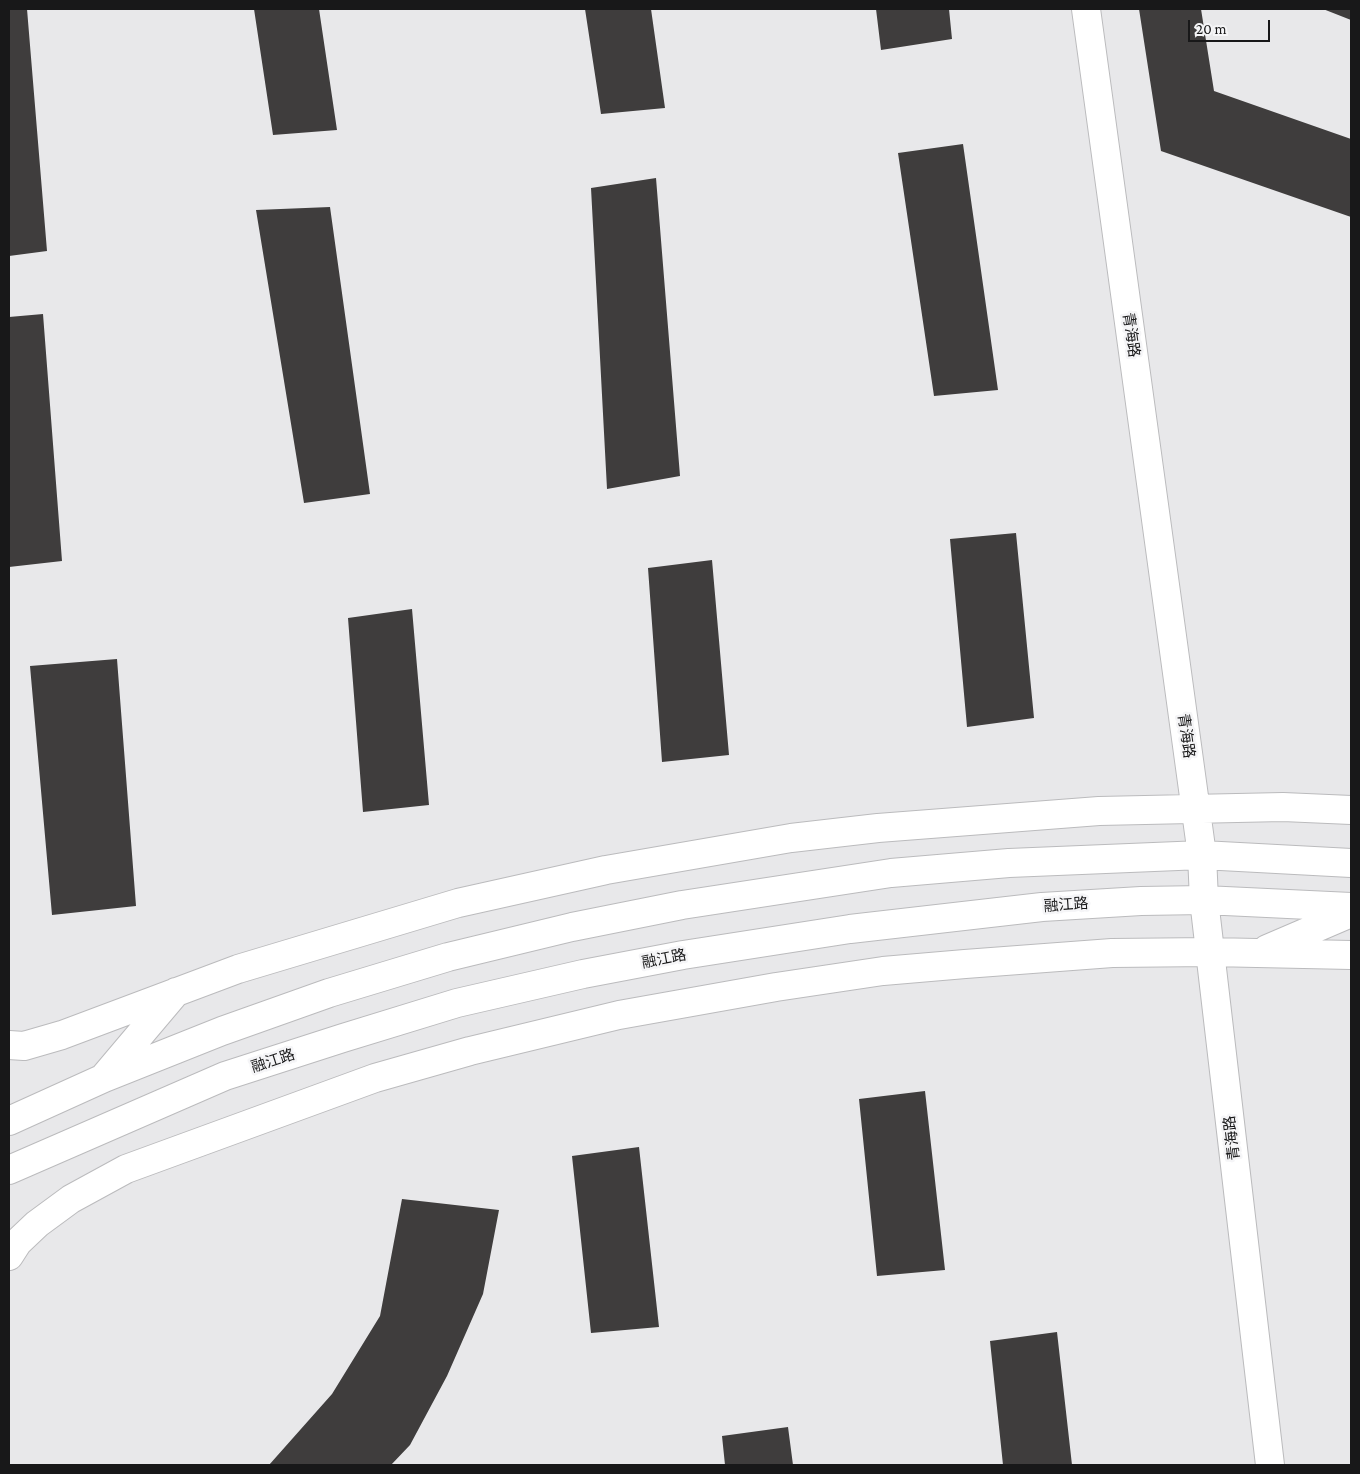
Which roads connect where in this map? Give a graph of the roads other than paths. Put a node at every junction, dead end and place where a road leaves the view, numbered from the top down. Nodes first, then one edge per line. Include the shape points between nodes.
1 (1086, 9) edge
2 (1196, 808) junction
3 (1351, 810) edge
4 (1202, 855) junction
5 (1351, 863) edge
6 (1204, 900) junction
7 (1351, 907) edge
8 (1351, 913) edge
9 (1210, 952) junction
10 (1258, 953) junction
11 (1351, 955) edge
12 (177, 991) junction
13 (9, 1045) edge
14 (104, 1078) junction
15 (9, 1121) edge
16 (9, 1170) edge
17 (9, 1256) edge
18 (1270, 1465) edge

1 - 2 street, 青海路
2 - 3 street
2 - 4 street, 青海路
2 - 12 street via 1099,811 878,828 791,838 625,867 458,903 238,968
4 - 5 street
4 - 6 street, 青海路
4 - 14 street via 1010,863 891,873 682,905 572,926 448,957 328,993
6 - 7 street, 融江路
6 - 9 street, 青海路
6 - 16 street, 融江路 via 1042,907 850,929 583,974 457,1003 225,1076
8 - 10 street
9 - 10 street
9 - 17 street via 1112,953 883,972 619,1015 470,1050 375,1078 126,1169 64,1204 24,1236
9 - 18 street, 青海路
10 - 11 street
12 - 13 street via 62,1035 24,1046
12 - 14 street
14 - 15 street

